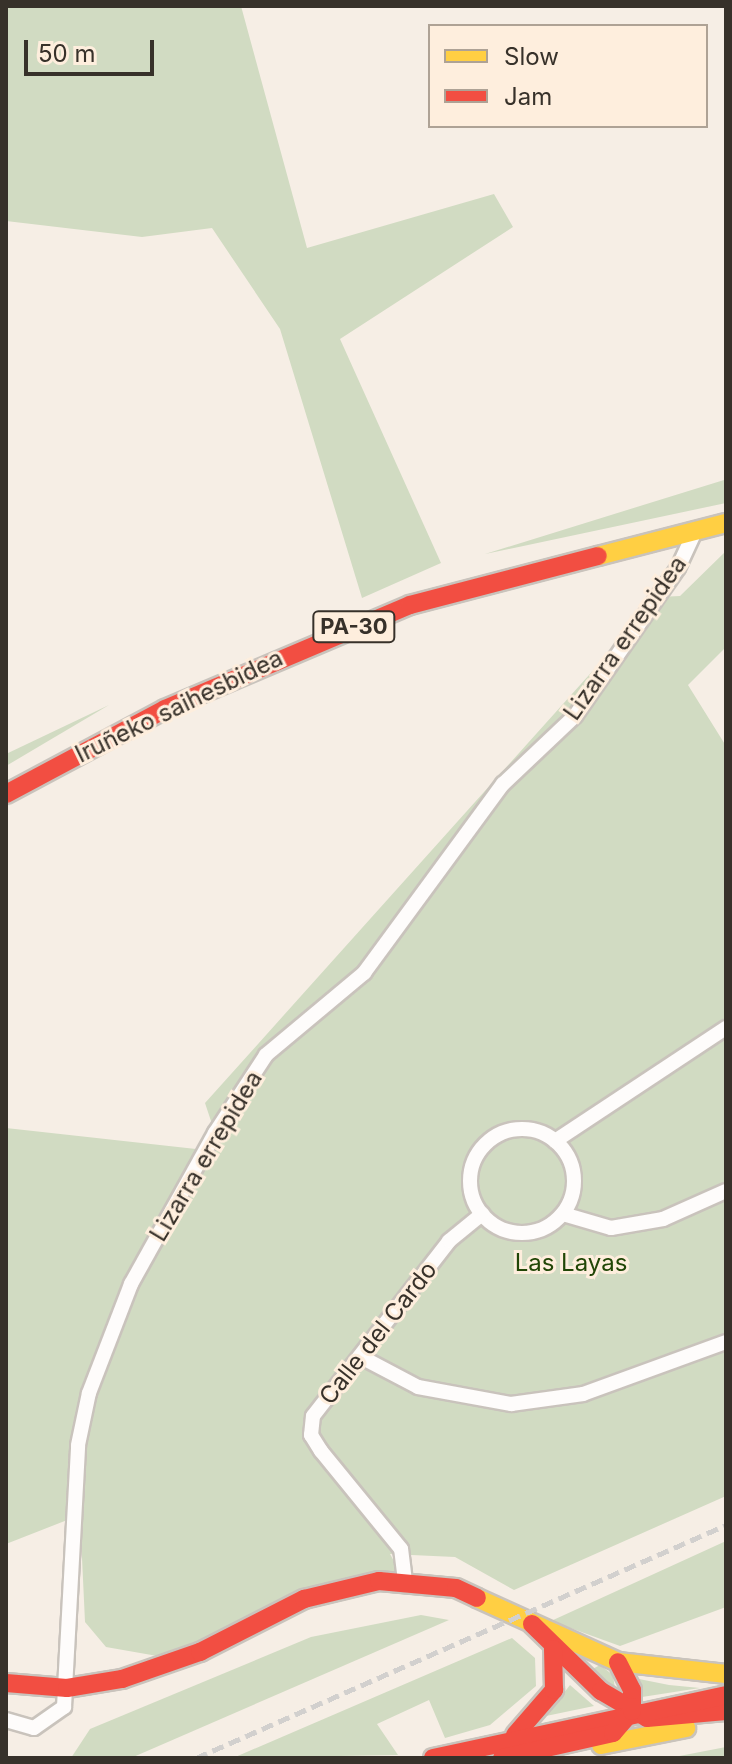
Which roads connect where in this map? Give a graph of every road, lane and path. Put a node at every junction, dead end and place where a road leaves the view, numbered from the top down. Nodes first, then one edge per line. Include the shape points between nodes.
1 (726, 523) edge
2 (696, 529) junction
3 (6, 794) edge
4 (726, 1028) edge
5 (555, 1141) junction
6 (726, 1191) edge
7 (482, 1214) junction
8 (563, 1214) junction
9 (726, 1342) edge
10 (363, 1358) junction
11 (405, 1581) junction
12 (532, 1624) junction
13 (553, 1649) junction
14 (609, 1659) junction
15 (576, 1670) junction
16 (726, 1674) edge
17 (6, 1683) edge
18 (67, 1688) junction
19 (554, 1690) junction
20 (726, 1695) edge
21 (632, 1711) junction
22 (726, 1711) edge
23 (6, 1720) edge
24 (726, 1720) edge
25 (510, 1740) junction
26 (433, 1758) edge
27 (502, 1758) edge
28 (540, 1758) edge

1 - 2 main road, Iruñeko saihesbidea / PA-30
2 - 3 main road, Iruñeko saihesbidea / PA-30 via 410,605 165,709
2 - 18 street, Lizarra errepidea via 678,568 575,716 503,784 364,973 266,1055 168,1217 104,1343 84,1419
4 - 5 street
5 - 7 street via 516,1130 489,1142 471,1177
5 - 8 street via 575,1184
6 - 8 street via 663,1219 611,1228
7 - 8 street via 522,1234
7 - 10 street, Calle del Cardo via 449,1241
9 - 10 street via 583,1394 511,1404 445,1396
10 - 11 street, Calle del Cardo via 313,1416 311,1435 386,1525 401,1549
11 - 12 main road via 456,1588
11 - 18 main road via 304,1599 180,1660
12 - 13 main road
12 - 14 main road
13 - 15 main road
13 - 19 main road
14 - 15 main road
14 - 16 main road
14 - 21 main road via 632,1690
15 - 19 main road
15 - 21 main road
17 - 18 main road
18 - 23 street, Lizarra errepidea via 64,1707 49,1724 34,1728
19 - 25 main road
20 - 21 main road
21 - 22 main road via 664,1720
21 - 25 main road
21 - 27 main road via 613,1733
24 - 28 main road
25 - 26 main road

